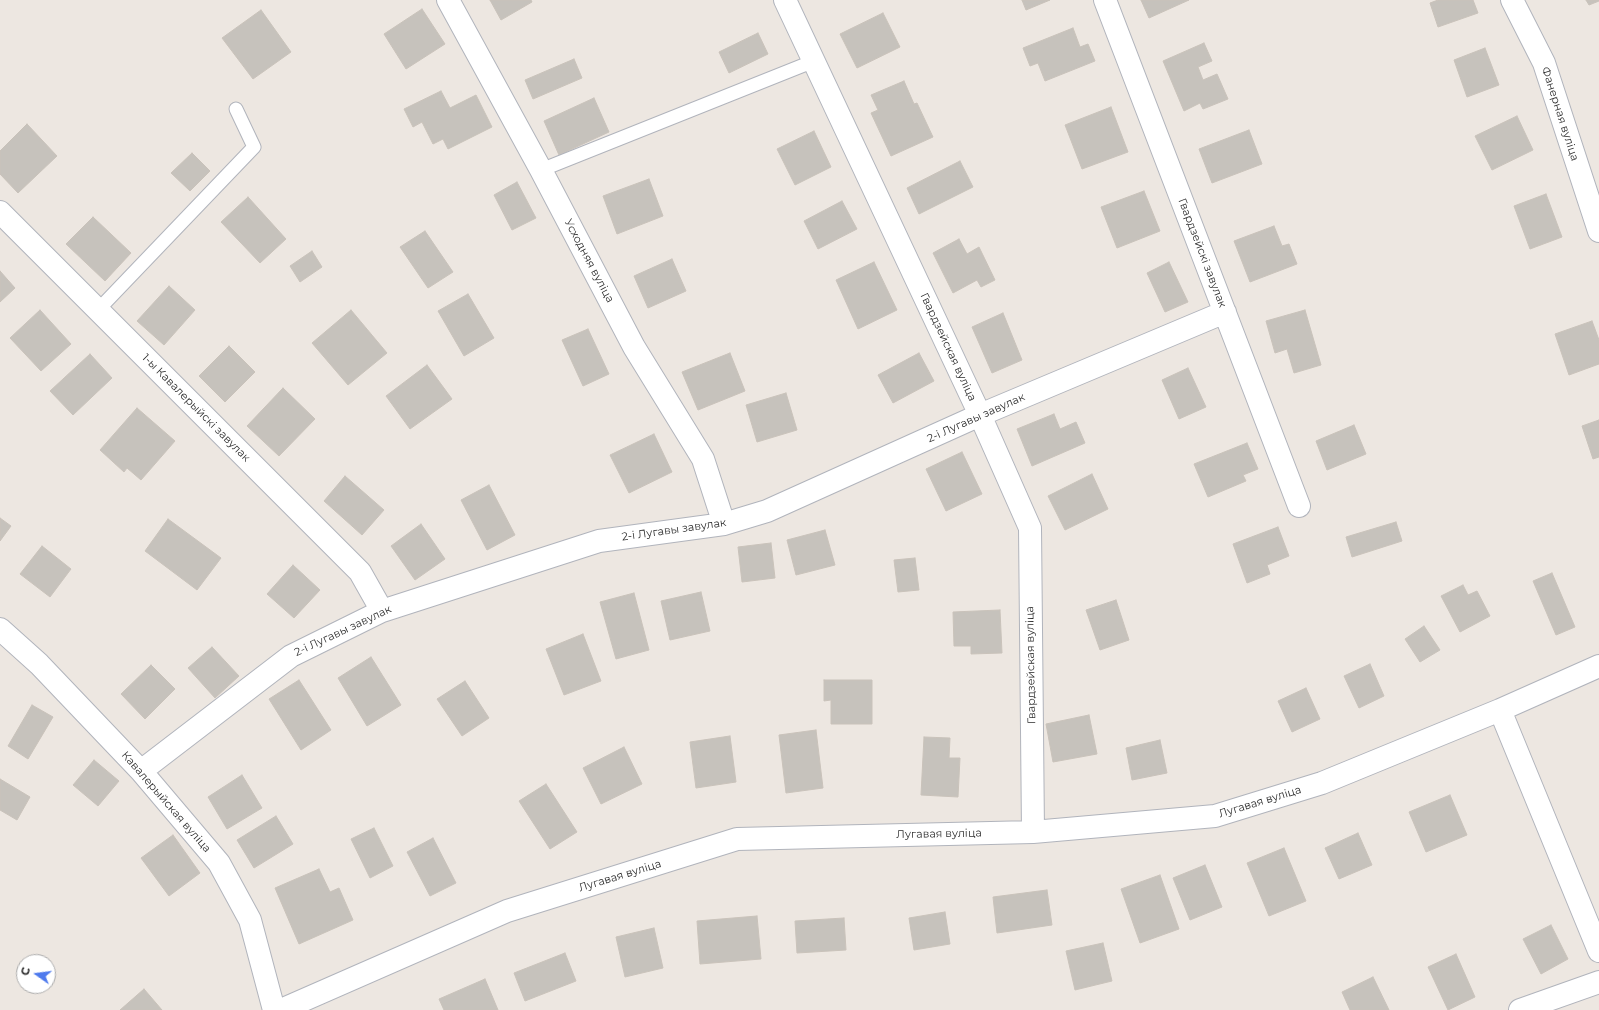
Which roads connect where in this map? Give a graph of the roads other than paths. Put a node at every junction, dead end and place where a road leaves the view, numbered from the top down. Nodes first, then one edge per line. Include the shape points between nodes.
1 (448, 0) edge
2 (785, 0) edge
3 (1105, 0) edge
4 (1512, 0) edge
5 (814, 61) junction
6 (236, 109) dead end
7 (541, 170) junction
8 (0, 212) edge
9 (1599, 231) edge
10 (98, 310) junction
11 (1224, 312) junction
12 (980, 415) junction
13 (1298, 506) dead end
14 (724, 524) junction
15 (382, 611) junction
16 (0, 629) edge
17 (1599, 666) edge
18 (1500, 710) junction
19 (141, 771) junction
20 (1033, 832) junction
21 (1599, 951) edge
22 (1599, 982) edge
23 (274, 1010) edge
24 (281, 1010) edge
25 (1520, 1010) edge

1 - 7 street, Усходняя вуліца
2 - 5 street, Гвардзейская вуліца
3 - 11 street, Гвардзейскі завулак
4 - 9 street, Фанерная вуліца via 1544,63
5 - 7 lane
5 - 12 street, Гвардзейская вуліца
6 - 10 lane via 254,147
7 - 14 street, Усходняя вуліца via 634,347 703,459
8 - 10 street, 1-ы Кавалерыйскі завулак
10 - 15 street, 1-ы Кавалерыйскі завулак via 360,572
11 - 12 street, 2-і Лугавы завулак
11 - 13 street, Гвардзейскі завулак
12 - 14 street, 2-і Лугавы завулак via 767,511
12 - 20 street, Гвардзейская вуліца via 1030,528
14 - 15 street, 2-і Лугавы завулак via 599,541
15 - 19 street, 2-і Лугавы завулак via 291,656
16 - 19 street, Кавалерыйская вуліца via 39,664
17 - 18 street, Лугавая вуліца
18 - 20 street, Лугавая вуліца via 1322,783 1215,816
18 - 21 street
19 - 23 street, Кавалерыйская вуліца via 219,863 250,920
20 - 24 street, Лугавая вуліца via 737,840 507,911
22 - 25 street

